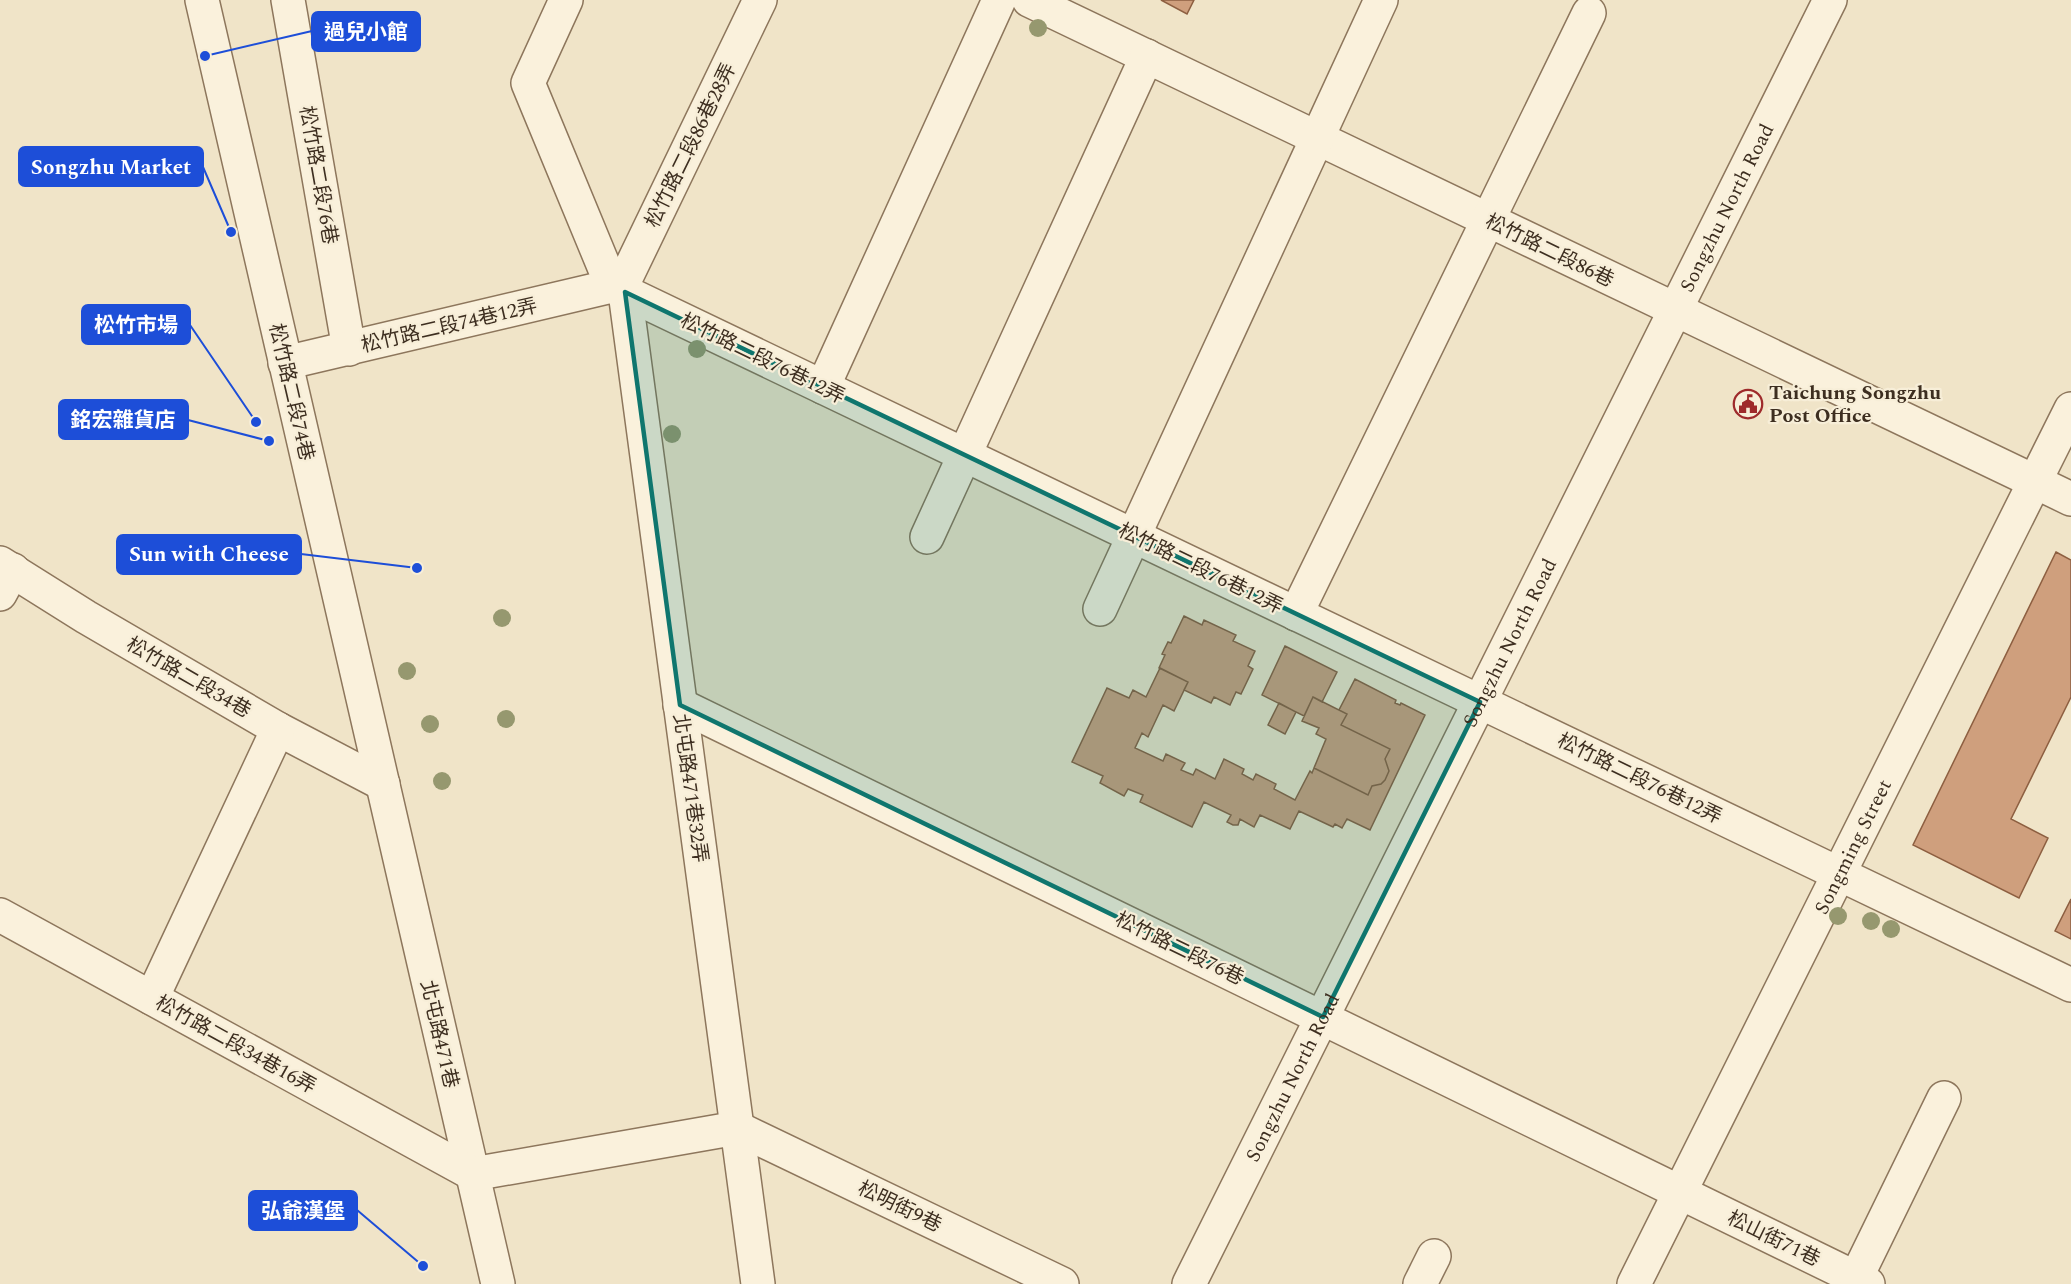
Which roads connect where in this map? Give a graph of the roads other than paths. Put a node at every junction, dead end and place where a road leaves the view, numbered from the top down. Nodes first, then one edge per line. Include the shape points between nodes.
1 (202, 0) edge
2 (288, 0) edge
3 (566, 0) edge
4 (760, 0) edge
5 (999, 0) edge
6 (1029, 0) edge
7 (1381, 0) edge
8 (1830, 0) edge
9 (1589, 13) dead end
10 (1147, 56) junction
11 (1318, 139) junction
12 (1488, 220) junction
13 (619, 289) junction
14 (1676, 310) junction
15 (349, 349) junction
16 (285, 363) junction
17 (823, 387) junction
18 (2071, 409) edge
19 (965, 455) junction
20 (2035, 482) junction
21 (2071, 499) edge
22 (1134, 536) junction
23 (927, 537) dead end
24 (4, 576) edge
25 (1100, 609) dead end
26 (1296, 614) junction
27 (1480, 702) junction
28 (680, 705) junction
29 (278, 729) junction
30 (383, 784) junction
31 (1839, 874) junction
32 (0, 915) edge
33 (2071, 985) edge
34 (152, 998) junction
35 (1323, 1017) junction
36 (1944, 1098) dead end
37 (737, 1128) junction
38 (472, 1174) junction
39 (1680, 1192) junction
40 (1862, 1281) edge
41 (498, 1284) edge
42 (758, 1284) edge
43 (1062, 1284) edge
44 (1189, 1284) edge
45 (1634, 1284) edge

1 - 16 street, 松竹路二段74巷
2 - 15 street, 松竹路二段76巷
3 - 13 street via 528,83
4 - 13 street, 松竹路二段86巷28弄
5 - 17 street
6 - 10 street, 松竹路二段86巷
7 - 11 street
8 - 14 street, Songzhu North Road
9 - 12 street
10 - 11 street, 松竹路二段86巷
10 - 19 street
11 - 12 street, 松竹路二段86巷
11 - 22 street
12 - 14 street, 松竹路二段86巷
12 - 26 street
13 - 15 street, 松竹路二段74巷12弄
13 - 17 street, 松竹路二段76巷12弄
13 - 28 street, 北屯路471巷32弄
14 - 20 street, 松竹路二段86巷
14 - 27 street, Songzhu North Road
15 - 16 street, 松竹路二段74巷12弄
16 - 30 street, 松竹路二段74巷
17 - 19 street, 松竹路二段76巷12弄
18 - 20 street, Songming Street
19 - 22 street, 松竹路二段76巷12弄
19 - 23 street
20 - 21 street, 松竹路二段86巷
20 - 31 street, Songming Street
22 - 25 street
22 - 26 street, 松竹路二段76巷12弄
24 - 29 street, 松竹路二段34巷 via 86,617
26 - 27 street, 松竹路二段76巷12弄
27 - 31 street, 松竹路二段76巷12弄
27 - 35 street, Songzhu North Road
28 - 35 street, 松竹路二段76巷
28 - 37 street, 北屯路471巷32弄
29 - 30 street, 松竹路二段34巷
29 - 34 street
30 - 38 street, 北屯路471巷
31 - 33 street, 松竹路二段76巷12弄
31 - 39 street, Songming Street
32 - 34 street, 松竹路二段34巷16弄
34 - 38 street, 松竹路二段34巷16弄
35 - 39 street, 松竹路二段76巷
35 - 44 street, Songzhu North Road
36 - 40 street
37 - 38 street
37 - 42 street, 北屯路471巷32弄
37 - 43 street, 松明街9巷
38 - 41 street, 北屯路471巷
39 - 40 street, 松山街71巷
39 - 45 street, Songming Street

